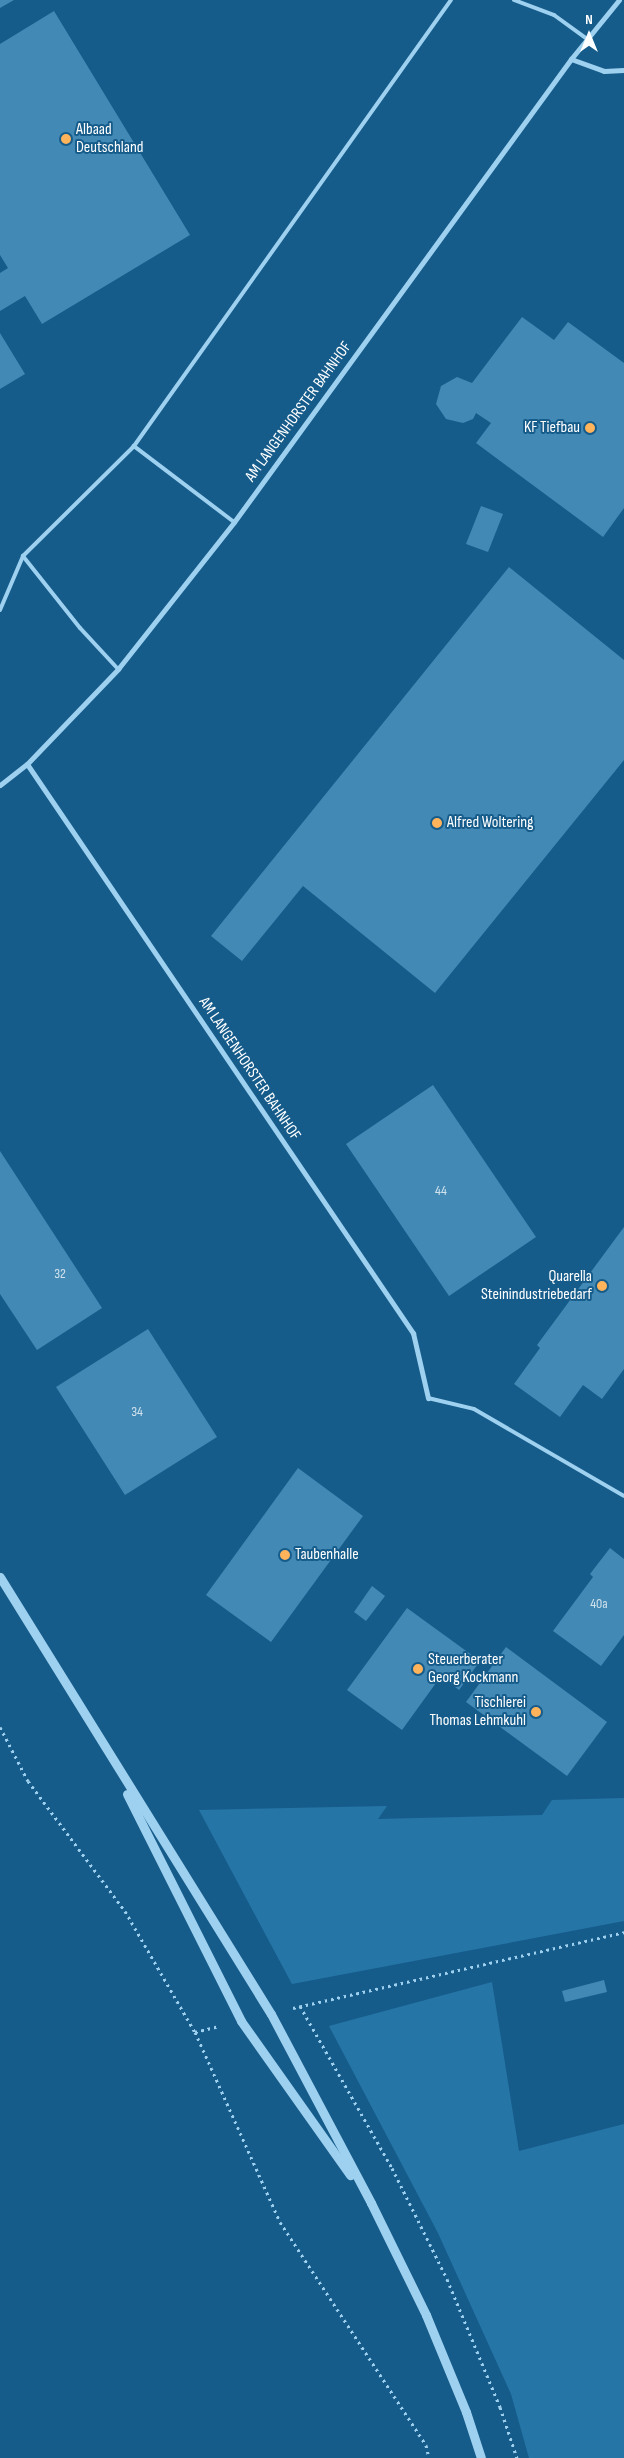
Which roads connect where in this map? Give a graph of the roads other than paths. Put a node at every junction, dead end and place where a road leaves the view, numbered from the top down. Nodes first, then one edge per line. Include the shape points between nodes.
1 (452, 0) edge
2 (514, 0) edge
3 (619, 0) edge
4 (586, 38) junction
5 (571, 59) junction
6 (624, 70) edge
7 (134, 446) junction
8 (234, 522) junction
9 (24, 556) junction
10 (0, 610) edge
11 (118, 668) junction
12 (27, 764) junction
13 (0, 785) edge
14 (428, 1398) joint
15 (624, 1496) edge
16 (0, 1578) edge
17 (104, 1747) junction
18 (371, 2203) junction
19 (481, 2458) edge

1 - 7 lane
2 - 4 lane via 554,15
3 - 4 street, AM LANGENHORSTER BAHNHOF
4 - 5 street, AM LANGENHORSTER BAHNHOF
5 - 6 street via 604,71
5 - 8 street, AM LANGENHORSTER BAHNHOF
7 - 8 lane
7 - 9 lane
8 - 11 street, AM LANGENHORSTER BAHNHOF
9 - 10 lane
9 - 11 lane via 80,628
11 - 12 street, AM LANGENHORSTER BAHNHOF
12 - 13 street, AM LANGENHORSTER BAHNHOF
12 - 14 street, AM LANGENHORSTER BAHNHOF via 413,1333
14 - 15 lane via 474,1409
16 - 17 street
17 - 18 street via 271,2014
17 - 18 street via 241,2021
18 - 19 street via 426,2315 466,2412

